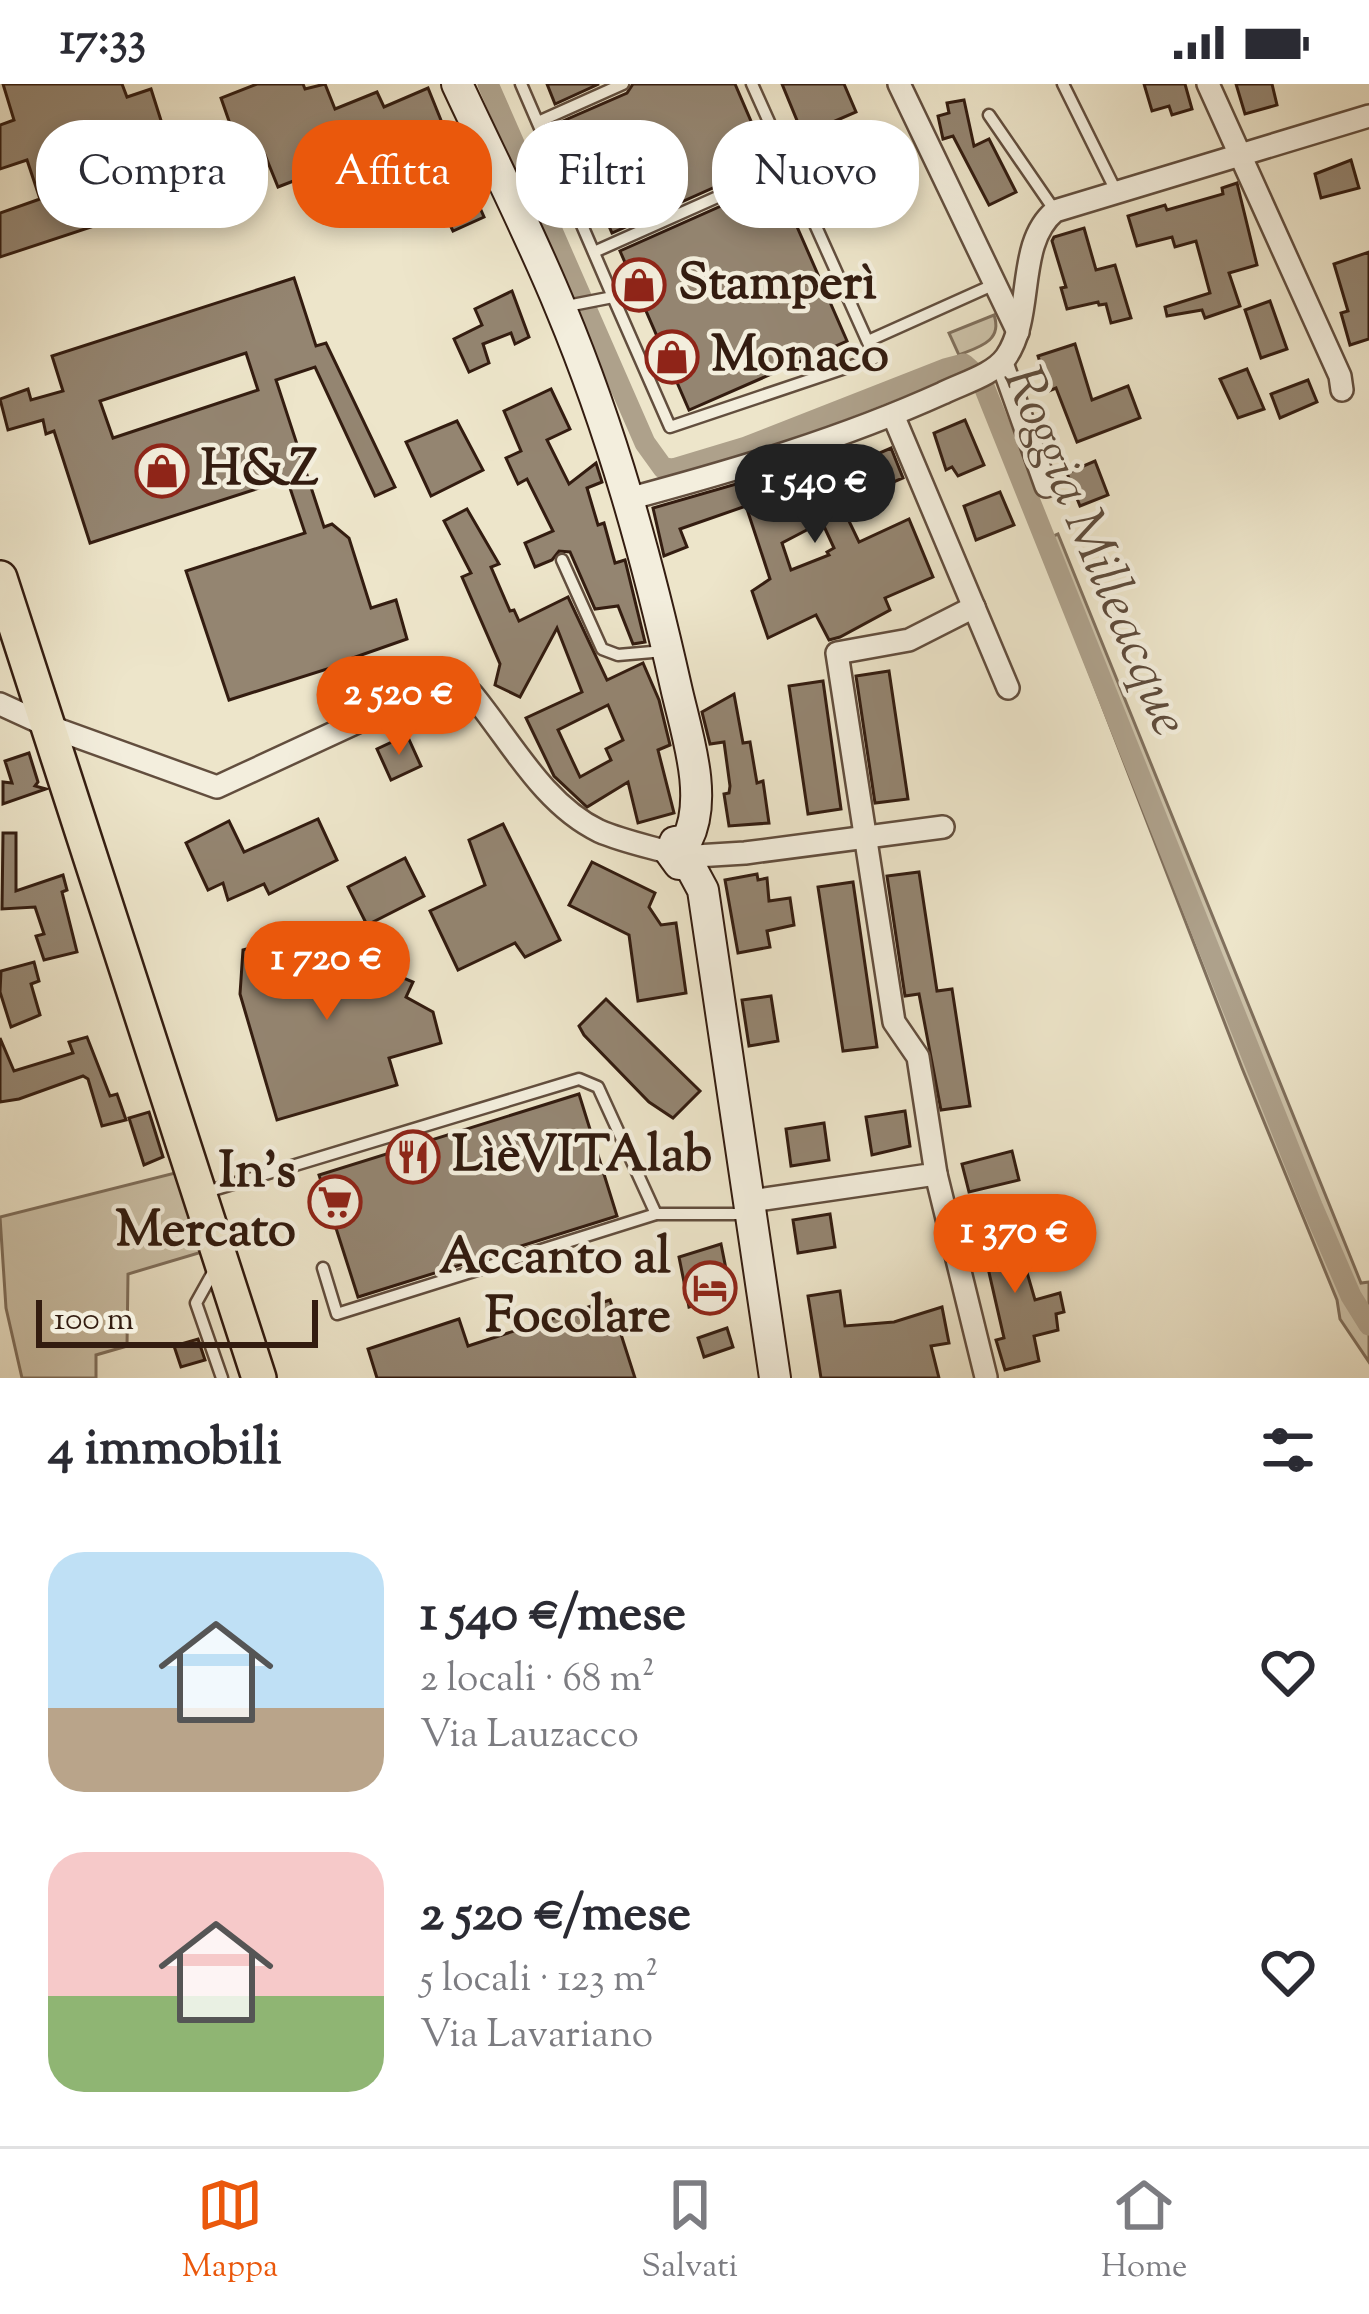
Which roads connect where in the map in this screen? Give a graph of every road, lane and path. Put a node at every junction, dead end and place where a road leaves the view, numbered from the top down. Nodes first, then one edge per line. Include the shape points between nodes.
1 (457, 84) edge
2 (521, 84) edge
3 (623, 84) edge
4 (752, 84) edge
5 (899, 84) edge
6 (1063, 84) edge
7 (1208, 84) edge
8 (989, 115) dead end
9 (1369, 116) edge
10 (537, 120) edge
11 (542, 120) edge
12 (768, 120) edge
13 (1239, 154) junction
14 (1116, 191) junction
15 (712, 199) edge
16 (1055, 211) junction
17 (584, 228) edge
18 (817, 228) edge
19 (594, 252) junction
20 (995, 284) junction
21 (613, 297) junction
22 (566, 307) junction
23 (1018, 332) junction
24 (868, 341) junction
25 (996, 367) junction
26 (1342, 390) dead end
27 (893, 415) junction
28 (1046, 486) dead end
29 (628, 499) junction
30 (562, 560) dead end
31 (0, 578) edge
32 (974, 607) junction
33 (668, 651) junction
34 (1008, 688) dead end
35 (0, 704) edge
36 (48, 727) junction
37 (943, 826) dead end
38 (863, 838) junction
39 (686, 853) junction
40 (936, 1174) junction
41 (200, 1194) junction
42 (752, 1207) junction
43 (656, 1214) junction
44 (220, 1258) junction
45 (322, 1268) dead end
46 (986, 1377) edge
47 (222, 1378) edge
48 (259, 1378) edge
49 (775, 1378) edge

1 - 22 street
2 - 10 lane
3 - 11 lane
4 - 12 lane
5 - 20 street
6 - 14 lane
7 - 13 street
8 - 16 lane
9 - 13 street
13 - 14 street
13 - 26 street
14 - 16 street
15 - 19 lane
16 - 23 street via 1039,231
17 - 19 lane
18 - 24 lane
19 - 21 lane
20 - 23 street
20 - 24 lane
21 - 22 lane
21 - 24 lane via 670,427 875,358
22 - 29 street
23 - 25 street
25 - 27 street
25 - 28 street
27 - 29 street
27 - 32 street
29 - 33 street
30 - 33 lane via 602,649
31 - 36 main road
32 - 34 street
32 - 38 street via 909,640 837,653
33 - 39 street via 694,790
35 - 36 street
36 - 39 street via 218,787 431,688 454,686 472,694 579,820 623,840
36 - 41 main road
37 - 38 street
38 - 39 street
38 - 40 street via 894,1022 918,1057
39 - 42 street via 704,890
40 - 42 street
40 - 46 street
41 - 43 lane via 579,1079 598,1088
41 - 44 main road
42 - 43 lane
42 - 49 street
43 - 45 lane via 337,1314
44 - 47 lane via 196,1303
44 - 48 main road

